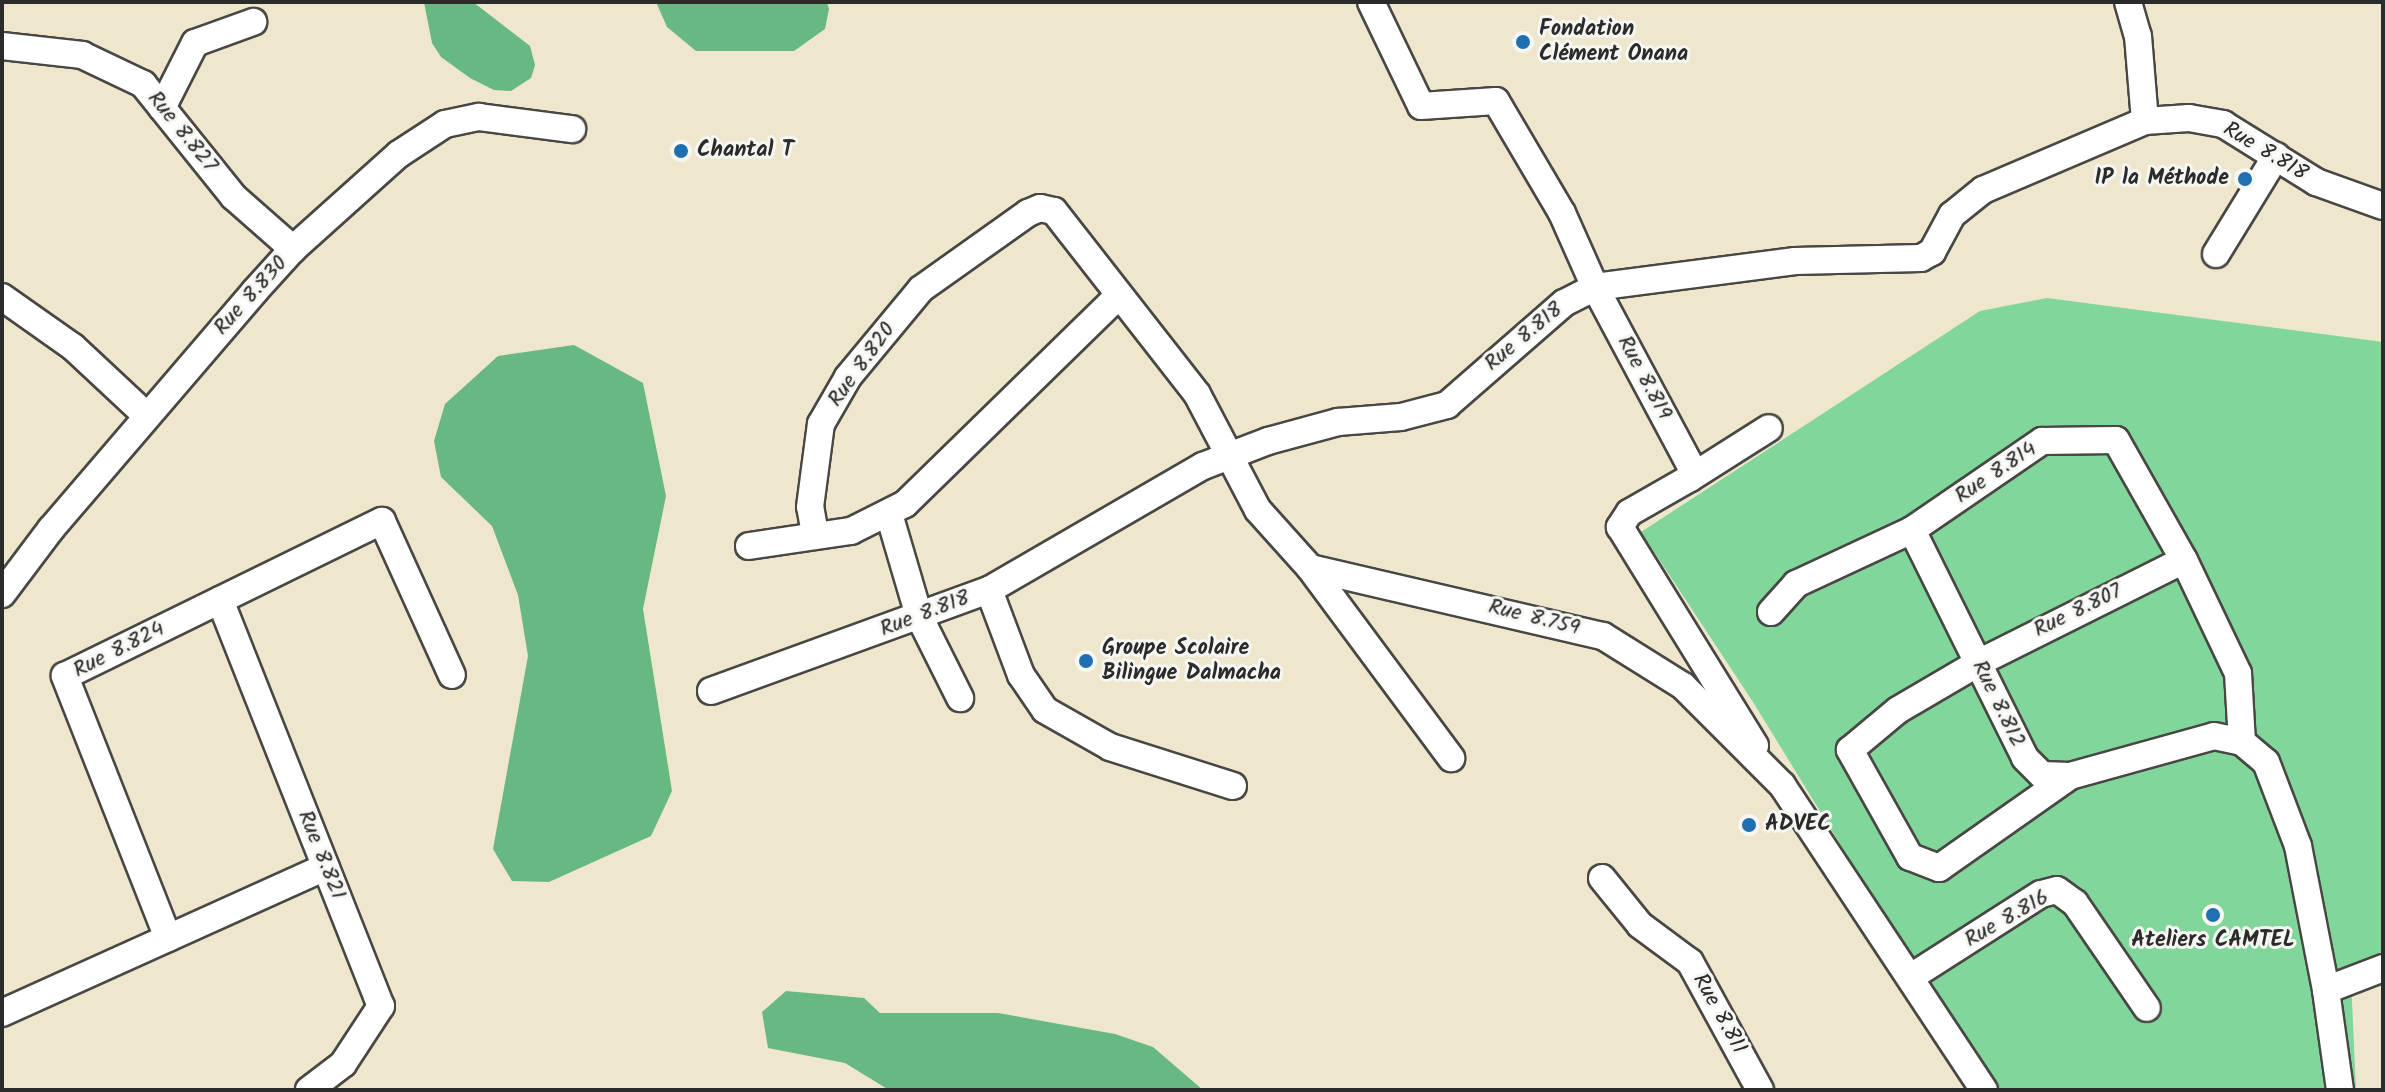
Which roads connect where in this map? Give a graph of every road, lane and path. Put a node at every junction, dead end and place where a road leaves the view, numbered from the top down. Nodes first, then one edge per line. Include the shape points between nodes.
1 (1371, 2) edge
2 (2128, 2) edge
3 (253, 22) dead end
4 (2, 46) edge
5 (162, 108) junction
6 (2145, 121) junction
7 (572, 129) dead end
8 (2276, 156) junction
9 (2383, 206) edge
10 (293, 249) junction
11 (2216, 254) dead end
12 (1595, 287) junction
13 (2, 297) edge
14 (1117, 297) junction
15 (146, 415) junction
16 (1769, 428) dead end
17 (1231, 457) junction
18 (1690, 478) junction
19 (889, 514) junction
20 (1912, 530) junction
21 (815, 534) junction
22 (749, 546) dead end
23 (2184, 560) junction
24 (1310, 568) junction
25 (989, 590) junction
26 (2, 594) edge
27 (220, 600) junction
28 (1771, 612) dead end
29 (919, 616) junction
30 (1978, 663) junction
31 (452, 675) dead end
32 (711, 691) dead end
33 (960, 698) dead end
34 (2242, 742) junction
35 (1451, 758) dead end
36 (2070, 776) junction
37 (1782, 785) junction
38 (1233, 786) dead end
39 (326, 867) junction
40 (1602, 878) dead end
41 (168, 938) junction
42 (2383, 968) edge
43 (1911, 977) junction
44 (2326, 990) junction
45 (2147, 1008) dead end
46 (2, 1013) edge
47 (309, 1090) edge
48 (1760, 1090) edge
49 (1984, 1090) edge
50 (2340, 1090) edge

1 - 12 street, Rue 8.819 via 1421,106 1496,101 1562,213
2 - 6 street via 2138,36
3 - 5 street via 195,43
4 - 5 street, Rue 8.827 via 82,55 143,84
5 - 10 street, Rue 8.827 via 234,197
6 - 8 street, Rue 8.818 via 2163,117 2223,124
6 - 12 street, Rue 8.818 via 1983,190 1952,215 1932,252 1921,258 1795,261
7 - 10 street, Rue 8.830 via 479,117 445,124 399,154
8 - 9 street, Rue 8.818 via 2316,182
8 - 11 street
10 - 15 street, Rue 8.830
12 - 17 street, Rue 8.818 via 1564,303 1447,405 1297,432
12 - 18 street, Rue 8.819 via 1687,457
13 - 15 street via 73,347
14 - 17 street via 1197,394
14 - 19 street
14 - 21 street, Rue 8.820 via 1047,210 1002,228 921,289 848,377 821,424 810,507
15 - 26 street, Rue 8.830
16 - 18 street
17 - 24 street via 1258,510
17 - 25 street, Rue 8.818 via 1203,466
18 - 37 street via 1629,513 1620,527
19 - 21 street via 851,531
19 - 29 street
20 - 23 street, Rue 8.814 via 2042,441 2116,440
20 - 28 street, Rue 8.814 via 1796,584
20 - 30 street, Rue 8.812
21 - 22 street
23 - 30 street, Rue 8.807
23 - 34 street via 2238,673
24 - 35 street
24 - 37 street, Rue 8.759 via 1603,636 1683,686
25 - 29 street, Rue 8.818
25 - 38 street via 1021,675 1045,710 1110,747
27 - 31 street, Rue 8.824 via 382,521
27 - 39 street, Rue 8.821
27 - 41 street, Rue 8.824 via 65,676
29 - 32 street, Rue 8.818
29 - 33 street
30 - 36 street, Rue 8.812 via 2025,758 2042,775
30 - 36 street, Rue 8.807 via 1898,710 1850,750 1910,857 1939,868
34 - 36 street via 2214,736
34 - 44 street via 2266,762 2284,803 2298,846
37 - 43 street, Rue 8.759
39 - 41 street
39 - 47 street, Rue 8.821 via 381,1006 343,1064
40 - 48 street, Rue 8.811 via 1640,925 1690,962
41 - 46 street
42 - 44 street
43 - 45 street, Rue 8.816 via 2041,894 2057,890 2075,903
43 - 49 street, Rue 8.759
44 - 50 street

